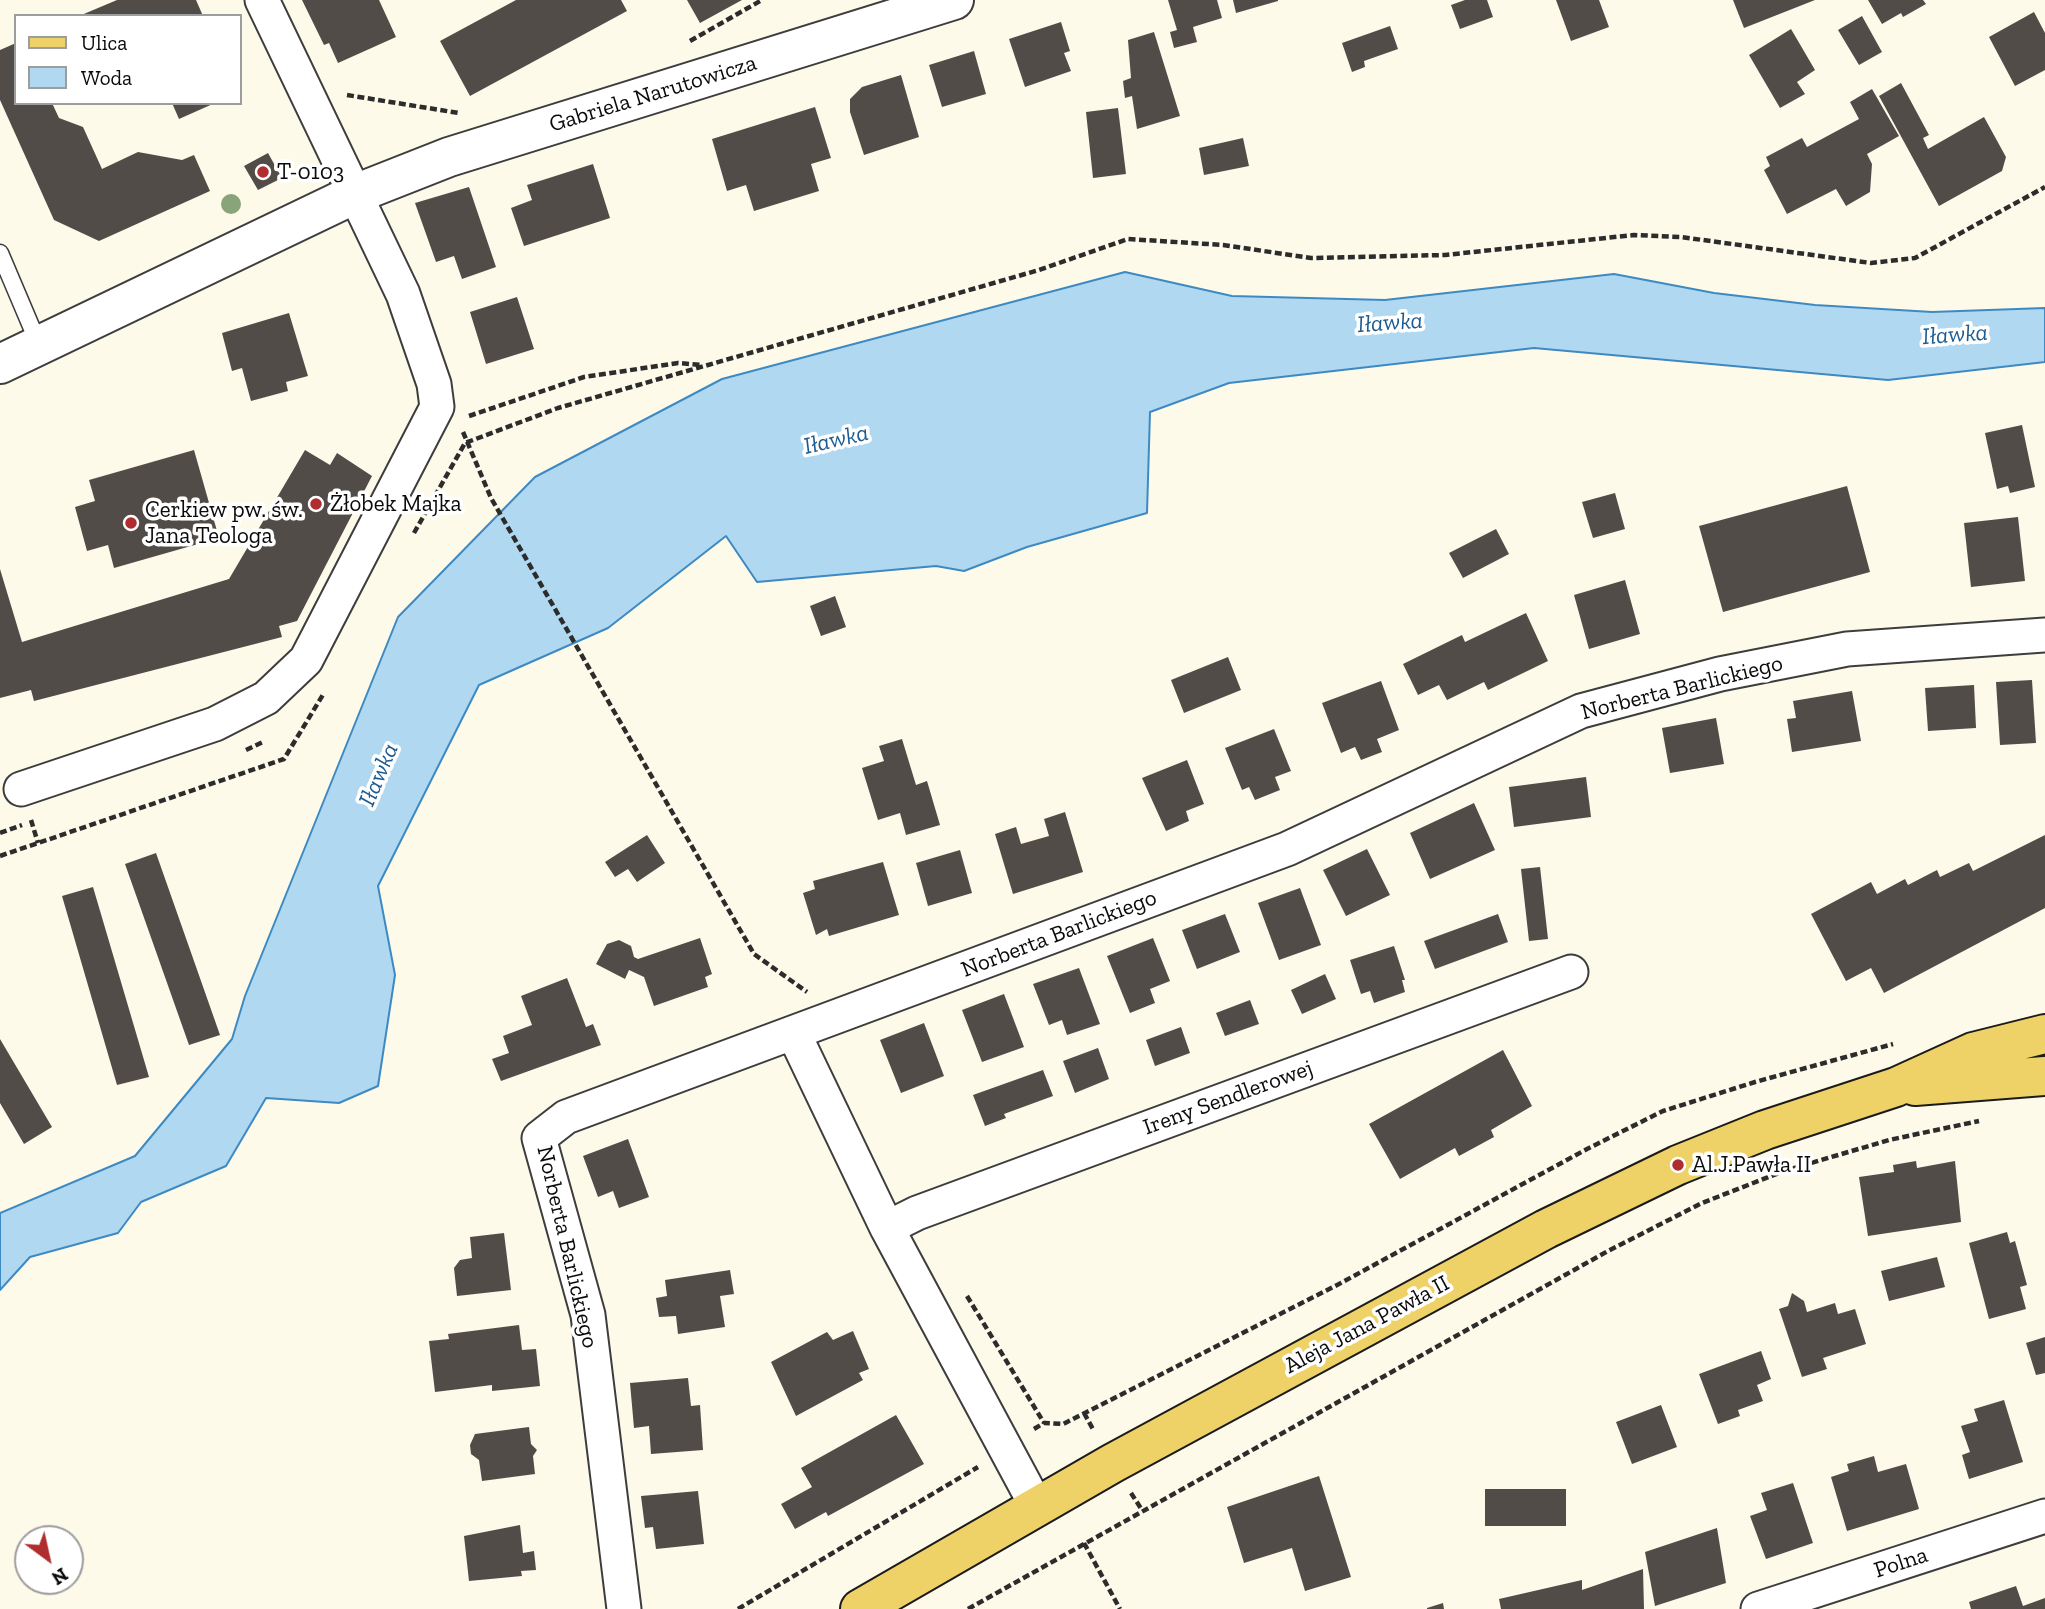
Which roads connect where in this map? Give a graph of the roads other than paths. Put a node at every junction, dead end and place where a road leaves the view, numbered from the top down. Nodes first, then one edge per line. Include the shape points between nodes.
1 (262, 0) edge
2 (954, 0) edge
3 (355, 194) junction
4 (0, 253) edge
5 (39, 345) junction
6 (0, 364) edge
7 (2045, 635) edge
8 (21, 789) dead end
9 (1571, 972) dead end
10 (807, 1029) junction
11 (2045, 1034) edge
12 (2045, 1076) edge
13 (1896, 1087) junction
14 (887, 1228) junction
15 (1037, 1507) junction
16 (2045, 1516) edge
17 (624, 1609) edge
18 (860, 1609) edge
19 (1758, 1609) edge

1 - 3 street
2 - 3 street, Gabriela Narutowicza via 449,157
3 - 5 street, Gabriela Narutowicza
3 - 8 street via 403,294 434,384 437,407 306,660 266,698 215,724
4 - 5 lane
5 - 6 street, Gabriela Narutowicza
7 - 10 street, Norberta Barlickiego via 1847,649 1720,674 1581,711 1287,849
9 - 14 street, Ireny Sendlerowej via 930,1208
10 - 14 street
10 - 17 street, Norberta Barlickiego via 566,1117 539,1138 588,1315
11 - 13 main road, Aleja Jana Pawła II via 1973,1052
12 - 13 main road, Aleja Jana Pawła II
13 - 15 main road, Aleja Jana Pawła II via 1728,1145 1546,1229
14 - 15 street
15 - 18 main road, Aleja Jana Pawła II
16 - 19 street, Polna

